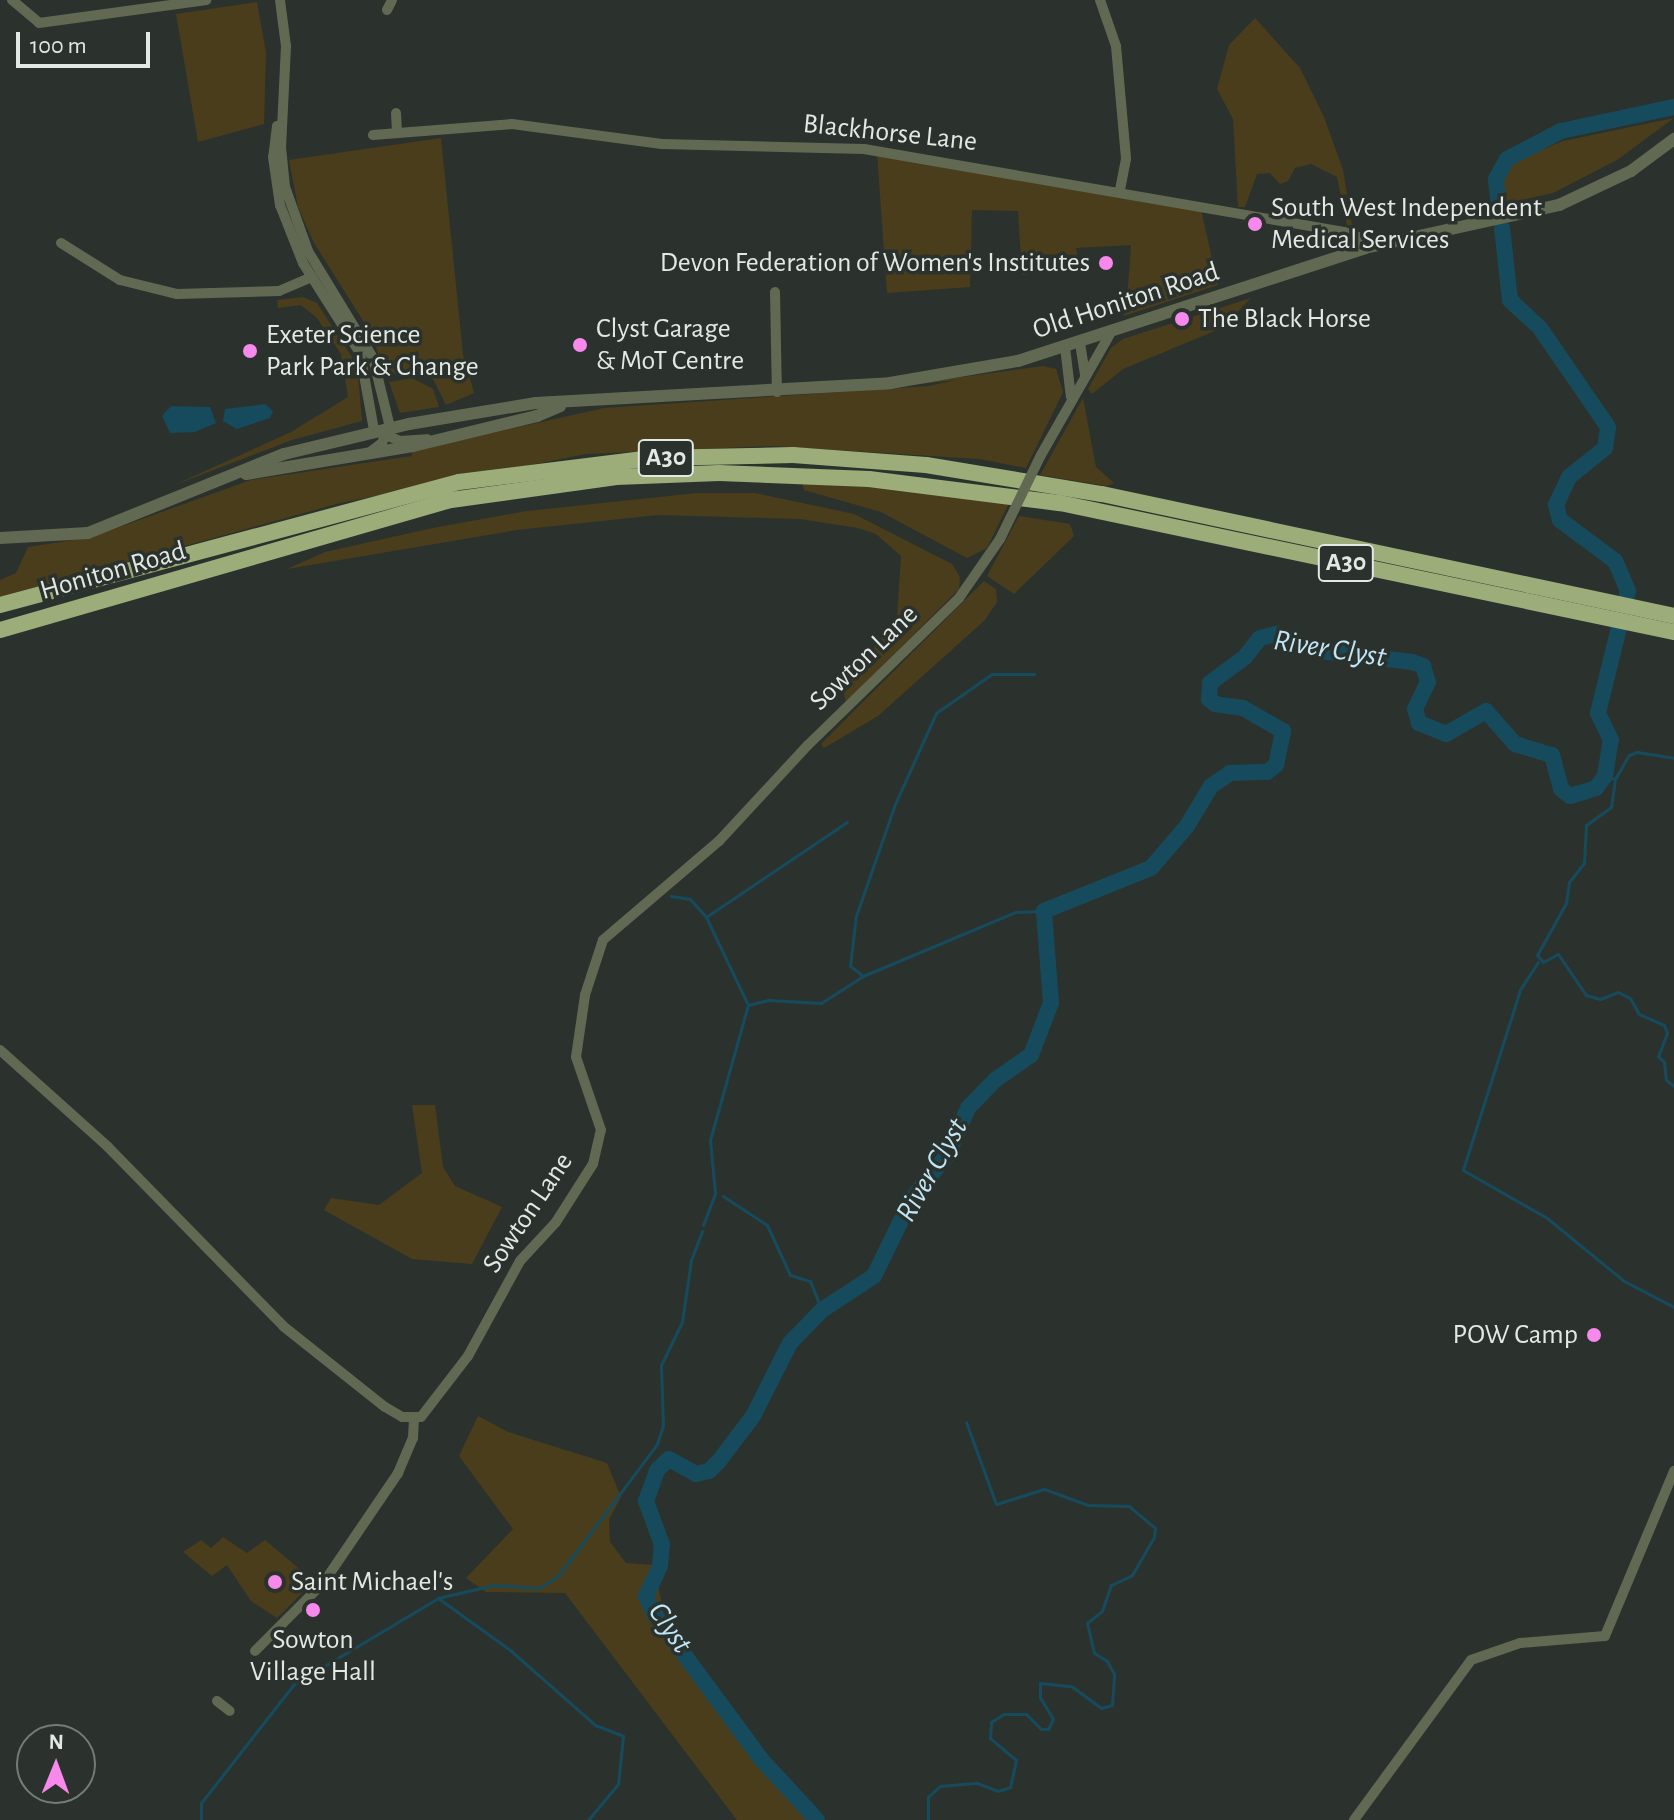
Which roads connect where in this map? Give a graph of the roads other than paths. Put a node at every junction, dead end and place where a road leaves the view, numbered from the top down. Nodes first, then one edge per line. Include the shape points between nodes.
1 (12, 0) edge
2 (206, 0) edge
3 (280, 0) edge
4 (1100, 0) edge
5 (167, 3) edge
6 (283, 100) junction
7 (396, 113) dead end
8 (397, 132) junction
9 (373, 135) dead end
10 (1674, 139) edge
11 (1120, 190) junction
12 (61, 243) dead end
13 (1365, 248) junction
14 (308, 251) junction
15 (312, 277) junction
16 (326, 280) junction
17 (298, 286) junction
18 (775, 292) dead end
19 (349, 333) junction
20 (1110, 334) junction
21 (1080, 343) junction
22 (1065, 347) junction
23 (1085, 376) junction
24 (777, 392) junction
25 (1071, 399) junction
26 (566, 403) junction
27 (383, 431) junction
28 (437, 438) junction
29 (361, 457) junction
30 (236, 475) junction
31 (0, 538) edge
32 (0, 605) edge
33 (1597, 611) junction
34 (1674, 616) edge
35 (1645, 619) junction
36 (0, 630) edge
37 (1674, 632) edge
38 (0, 1050) edge
39 (414, 1419) junction
40 (1674, 1471) edge
41 (255, 1651) dead end
42 (217, 1701) dead end
43 (230, 1711) dead end
44 (1354, 1820) edge

1 - 5 street via 39,23
2 - 5 street
3 - 6 street via 286,46
4 - 11 street via 1116,46 1126,159
6 - 14 street via 285,187
6 - 15 street via 273,147 276,189
7 - 8 street
8 - 9 street, Blackhorse Lane
8 - 11 street, Blackhorse Lane via 512,124 662,144 845,147
10 - 13 street, Old Honiton Road via 1631,171 1559,205
11 - 13 street, Blackhorse Lane via 1344,232 1361,238
12 - 17 street via 120,280 158,291 233,293
13 - 20 street, Old Honiton Road
14 - 15 street
14 - 16 street
15 - 16 street
15 - 17 street
15 - 19 street
16 - 27 street via 369,347
17 - 19 street via 321,298
18 - 24 street
19 - 27 street
20 - 21 street, Old Honiton Road
20 - 23 street, Sowton Lane
21 - 22 street, Old Honiton Road
21 - 23 street
22 - 24 street, Old Honiton Road via 992,367
22 - 25 street
23 - 25 street, Sowton Lane
24 - 26 street, Old Honiton Road
25 - 39 street, Sowton Lane, bridge via 1000,539 959,598 808,745 719,841 603,940 585,995 576,1057 601,1130 593,1164 556,1222 515,1269 468,1356 429,1410
26 - 27 street, Old Honiton Road
26 - 28 street, Old Honiton Road via 537,416
27 - 28 street, Old Honiton Road
27 - 29 street
27 - 30 street, Old Honiton Road via 284,454
28 - 29 street, Old Honiton Road
29 - 30 street, Old Honiton Road
30 - 31 street, Old Honiton Road via 88,533
32 - 33 highway, Honiton Road / A30 via 365,504 527,471 652,458 793,455 926,465 1102,494
33 - 35 highway, A30
33 - 36 highway, Honiton Road / A30 via 971,490 810,475 647,474 451,500
34 - 35 highway, A30
35 - 37 highway, A30
38 - 39 street via 108,1147 283,1326 385,1407
39 - 41 street via 413,1438 398,1473 324,1582
40 - 44 street via 1605,1636 1520,1643 1471,1660
42 - 43 street

